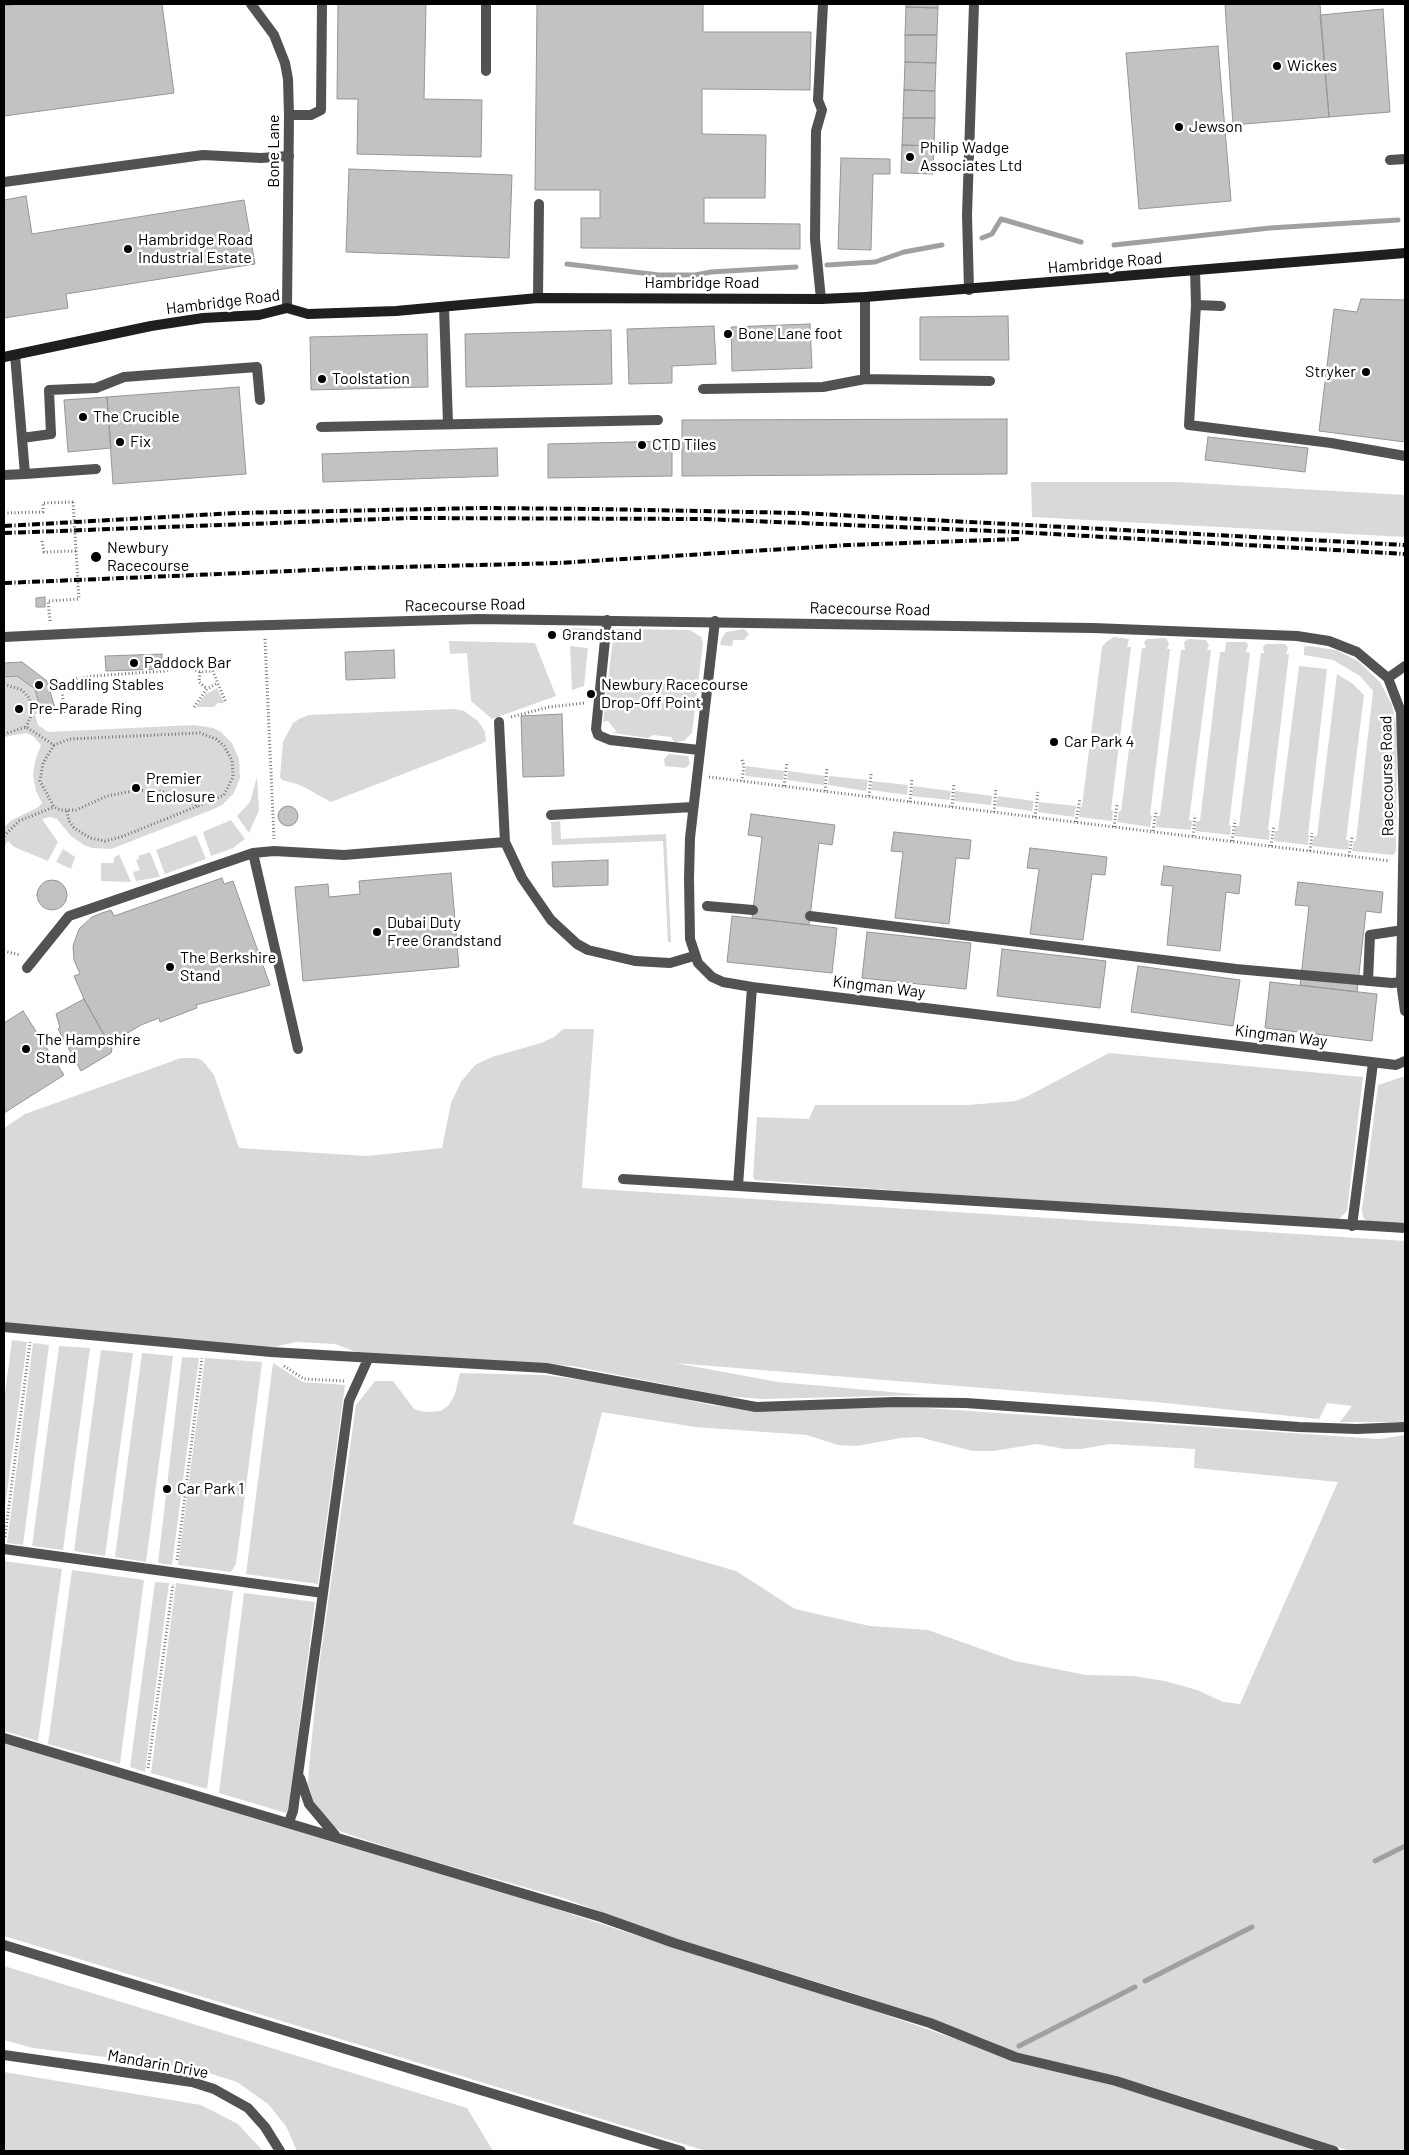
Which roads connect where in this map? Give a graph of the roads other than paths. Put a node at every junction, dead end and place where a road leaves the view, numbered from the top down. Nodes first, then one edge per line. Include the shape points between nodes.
1 (251, 4) edge
2 (322, 4) edge
3 (486, 4) edge
4 (823, 4) edge
5 (974, 4) edge
6 (486, 71) dead end
7 (289, 115) junction
8 (289, 156) junction
9 (1405, 159) edge
10 (1390, 160) dead end
11 (4, 182) edge
12 (539, 204) dead end
13 (1405, 253) edge
14 (1195, 270) junction
15 (969, 290) junction
16 (865, 297) junction
17 (538, 298) junction
18 (820, 299) junction
19 (1196, 305) junction
20 (1221, 306) dead end
21 (444, 307) junction
22 (287, 308) junction
23 (14, 355) junction
24 (4, 357) edge
25 (865, 379) junction
26 (990, 382) dead end
27 (703, 389) dead end
28 (260, 400) dead end
29 (658, 420) dead end
30 (448, 423) junction
31 (321, 427) dead end
32 (22, 438) junction
33 (1405, 456) edge
34 (96, 469) dead end
35 (25, 474) junction
36 (4, 475) edge
37 (607, 620) junction
38 (715, 621) junction
39 (4, 637) edge
40 (1405, 666) edge
41 (1388, 678) junction
42 (499, 722) road end
43 (699, 750) junction
44 (693, 807) junction
45 (551, 815) dead end
46 (505, 842) junction
47 (253, 853) junction
48 (707, 906) dead end
49 (753, 910) dead end
50 (810, 916) dead end
51 (1403, 930) junction
52 (694, 956) junction
53 (27, 968) dead end
54 (1368, 981) junction
55 (1401, 982) junction
56 (752, 987) junction
57 (1405, 1011) edge
58 (298, 1048) dead end
59 (1405, 1061) edge
60 (1373, 1062) junction
61 (623, 1179) dead end
62 (738, 1186) junction
63 (1352, 1226) junction
64 (1405, 1228) edge
65 (4, 1326) edge
66 (368, 1359) junction
67 (1405, 1427) edge
68 (4, 1549) edge
69 (323, 1593) junction
70 (4, 1738) edge
71 (299, 1773) junction
72 (289, 1822) junction
73 (338, 1837) junction
74 (4, 1945) edge
75 (4, 2055) edge
76 (280, 2151) edge
77 (681, 2151) edge
78 (1334, 2151) edge

1 - 7 street, Bone Lane via 267,23 280,50 288,79
2 - 7 street via 321,110 318,114
3 - 6 street
4 - 18 street via 818,100 822,110 816,141 815,239
5 - 15 street via 968,172
7 - 8 street, Bone Lane
8 - 11 street via 203,155
8 - 22 street, Bone Lane
9 - 10 street
12 - 17 street
13 - 14 main road, Hambridge Road
14 - 15 main road, Hambridge Road
14 - 19 street
15 - 16 main road, Hambridge Road
16 - 18 main road, Hambridge Road
16 - 25 street
17 - 18 main road, Hambridge Road
17 - 21 main road, Hambridge Road
19 - 20 street
19 - 33 street via 1189,425
21 - 22 main road, Hambridge Road via 308,314
21 - 30 street
22 - 23 main road, Hambridge Road via 259,315 203,318 151,326
23 - 24 main road, Hambridge Road
23 - 32 street
25 - 26 street
25 - 27 street via 823,387
28 - 32 street via 257,367 124,377 96,388 49,390 50,434
29 - 30 street
30 - 31 street
32 - 35 street
34 - 35 street
35 - 36 street
37 - 38 street, Racecourse Road
37 - 39 street, Racecourse Road via 415,620
37 - 43 street via 596,729 601,738
38 - 41 street, Racecourse Road via 1093,628 1297,636 1343,645
38 - 43 street
40 - 41 street
41 - 51 street, Racecourse Road via 1402,719
42 - 46 street
43 - 44 street
44 - 45 street
44 - 52 street via 690,939
46 - 47 street via 344,855
46 - 52 street via 522,878 551,920 577,944 588,950 635,961 670,963
47 - 53 street via 69,916
47 - 58 street
48 - 49 street
50 - 54 street via 1236,969
51 - 54 street via 1370,934
51 - 55 street, Racecourse Road
52 - 56 street, Kingman Way via 704,970 722,982
54 - 55 street
55 - 57 street, Racecourse Road
56 - 60 street, Kingman Way
56 - 62 street
59 - 60 street, Kingman Way via 1396,1066
60 - 63 street
61 - 62 street
62 - 63 street
63 - 64 street
65 - 66 street via 104,1338
66 - 67 street via 546,1368 756,1408 894,1402 966,1403 1299,1427
66 - 69 street via 349,1401
68 - 69 street
69 - 71 street
70 - 72 street
71 - 72 street
71 - 73 street via 308,1804
72 - 73 street
73 - 78 street via 875,2005 1016,2057 1116,2081
74 - 77 street
75 - 76 street, Mandarin Drive via 192,2082 214,2089 248,2108

